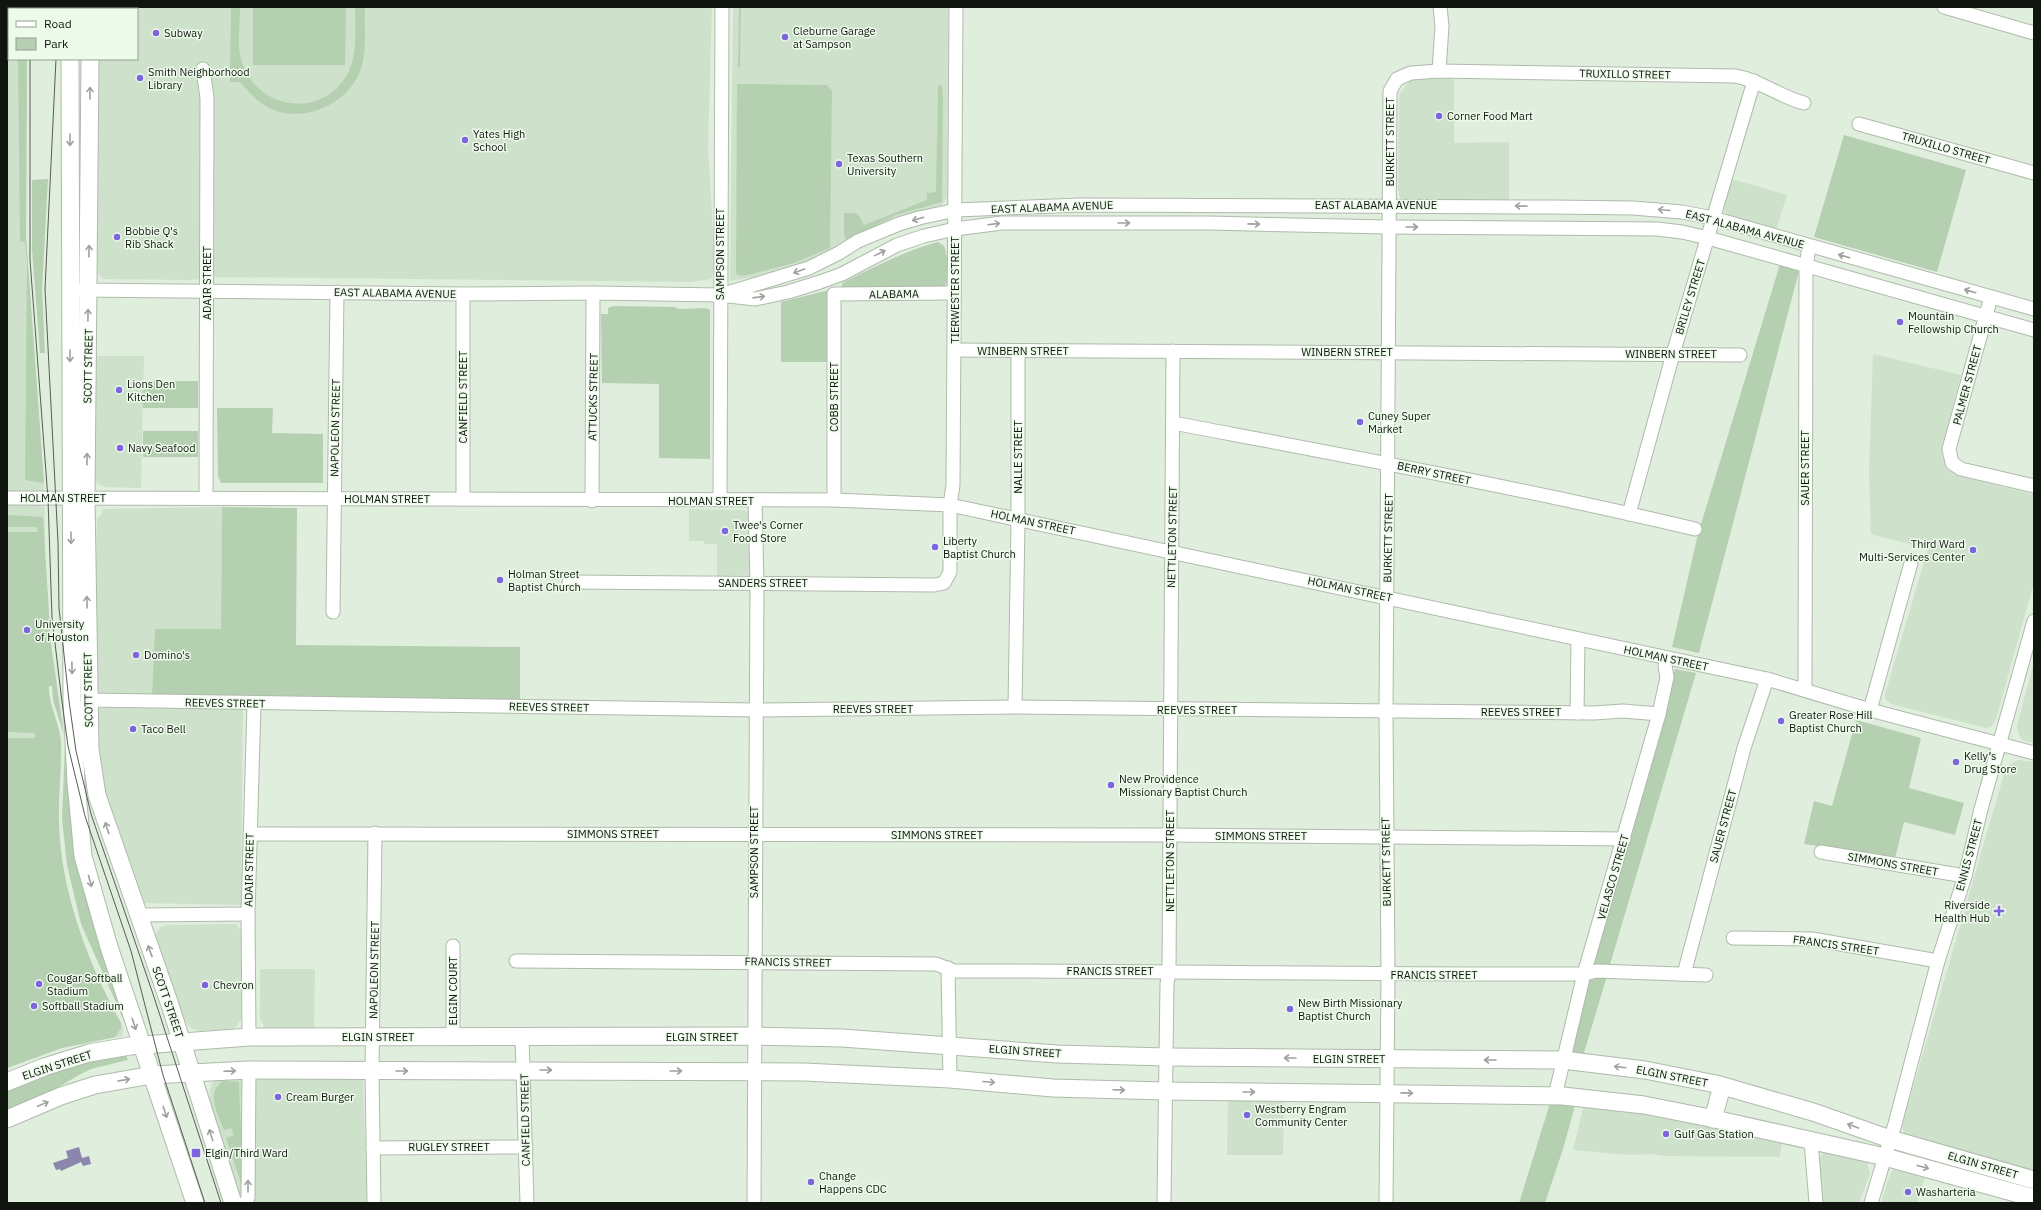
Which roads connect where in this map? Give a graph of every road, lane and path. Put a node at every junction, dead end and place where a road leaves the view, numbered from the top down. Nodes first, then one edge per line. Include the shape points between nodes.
1 (722, 7) edge
2 (956, 7) edge
3 (1440, 7) edge
4 (1944, 7) edge
5 (2034, 33) edge
6 (70, 60) edge
7 (90, 60) edge
8 (203, 69) dead end
9 (1439, 71) junction
10 (1754, 81) junction
11 (1804, 103) dead end
12 (70, 119) junction
13 (90, 120) junction
14 (1859, 124) dead end
15 (2034, 173) edge
16 (1390, 205) junction
17 (1550, 207) junction
18 (956, 210) junction
19 (1713, 218) junction
20 (1388, 227) junction
21 (1550, 228) junction
22 (956, 229) junction
23 (1708, 238) junction
24 (1809, 246) junction
25 (1806, 267) junction
26 (70, 289) junction
27 (89, 290) junction
28 (208, 291) junction
29 (337, 292) junction
30 (594, 293) junction
31 (954, 293) junction
32 (463, 294) junction
33 (834, 294) joint
34 (720, 295) junction
35 (1991, 297) junction
36 (2034, 309) edge
37 (1985, 317) junction
38 (2034, 330) edge
39 (954, 350) junction
40 (1018, 351) junction
41 (1173, 351) junction
42 (1389, 353) junction
43 (1673, 354) junction
44 (1740, 355) dead end
45 (1173, 423) junction
46 (1389, 464) junction
47 (2034, 486) edge
48 (206, 497) junction
49 (7, 498) edge
50 (78, 499) junction
51 (334, 499) junction
52 (464, 499) junction
53 (720, 500) junction
54 (755, 500) junction
55 (834, 500) junction
56 (592, 501) junction
57 (950, 505) junction
58 (1629, 514) junction
59 (1018, 520) junction
60 (1695, 529) dead end
61 (1172, 551) junction
62 (1911, 563) dead end
63 (950, 572) joint
64 (569, 582) dead end
65 (757, 583) junction
66 (1387, 597) junction
67 (333, 612) dead end
68 (2034, 621) edge
69 (1578, 639) junction
70 (1666, 658) junction
71 (1768, 680) junction
72 (1804, 690) junction
73 (88, 700) junction
74 (254, 704) junction
75 (1015, 707) junction
76 (756, 710) junction
77 (1170, 710) junction
78 (1870, 710) junction
79 (1386, 711) junction
80 (1577, 713) junction
81 (1659, 714) junction
82 (2001, 743) junction
83 (2034, 753) edge
84 (375, 833) junction
85 (250, 834) junction
86 (754, 834) junction
87 (1170, 835) junction
88 (1386, 836) junction
89 (1624, 839) junction
90 (1821, 852) dead end
91 (1965, 876) junction
92 (248, 914) junction
93 (138, 915) junction
94 (1733, 938) dead end
95 (453, 946) dead end
96 (1938, 960) junction
97 (516, 961) dead end
98 (754, 961) junction
99 (948, 968) junction
100 (1169, 971) junction
101 (1584, 974) junction
102 (1684, 974) junction
103 (1388, 975) junction
104 (1706, 976) dead end
105 (453, 1036) junction
106 (754, 1036) junction
107 (249, 1037) junction
108 (373, 1037) junction
109 (522, 1037) junction
110 (181, 1041) junction
111 (141, 1044) junction
112 (950, 1046) junction
113 (1166, 1057) junction
114 (1388, 1059) junction
115 (1563, 1060) junction
116 (249, 1070) junction
117 (524, 1070) junction
118 (372, 1071) junction
119 (755, 1071) junction
120 (191, 1072) junction
121 (152, 1076) junction
122 (950, 1078) junction
123 (7, 1082) edge
124 (1722, 1086) junction
125 (1165, 1091) junction
126 (1388, 1093) junction
127 (1555, 1096) junction
128 (7, 1119) edge
129 (1713, 1119) junction
130 (1890, 1139) junction
131 (1811, 1141) junction
132 (526, 1147) junction
133 (373, 1148) junction
134 (1885, 1157) junction
135 (2034, 1180) edge
136 (2034, 1198) edge
137 (195, 1203) edge
138 (233, 1203) edge
139 (245, 1203) edge
140 (374, 1203) edge
141 (527, 1203) edge
142 (754, 1203) edge
143 (1164, 1203) edge
144 (1386, 1203) edge
145 (1816, 1203) edge
146 (1871, 1203) edge

1 - 34 street, SAMPSON STREET
2 - 18 street, TIERWESTER STREET
3 - 9 street via 1442,26
4 - 5 street
6 - 12 main road, SCOTT STREET
13 -> 7 main road, SCOTT STREET
8 - 28 street, ADAIR STREET via 207,98
9 - 10 street, TRUXILLO STREET via 1734,76
9 - 16 street, BURKETT STREET via 1412,73 1397,79 1390,91
10 - 11 street, TRUXILLO STREET via 1794,101
10 - 19 street, BRILEY STREET
12 - 13 main road
12 -> 26 main road, SCOTT STREET
27 -> 13 main road, SCOTT STREET
14 - 15 street, TRUXILLO STREET
17 -> 16 street, EAST ALABAMA AVENUE
16 - 18 street, EAST ALABAMA AVENUE via 1080,205
16 - 20 street, BURKETT STREET
19 -> 17 street, EAST ALABAMA AVENUE via 1640,208
17 - 21 street
18 - 22 street, TIERWESTER STREET
18 -> 34 street, EAST ALABAMA AVENUE via 899,224 858,241 809,268
19 - 23 street, BRILEY STREET
19 - 24 street, EAST ALABAMA AVENUE
20 -> 21 street, EAST ALABAMA AVENUE
22 -> 20 street, EAST ALABAMA AVENUE via 1002,223 1208,223
20 - 42 street, BURKETT STREET
21 - 23 street, EAST ALABAMA AVENUE via 1657,229
22 - 31 street, TIERWESTER STREET
34 -> 22 street, EAST ALABAMA AVENUE via 755,299 788,292 842,274 896,245
23 - 25 street, EAST ALABAMA AVENUE
23 - 43 street, BRILEY STREET
24 - 25 street, SAUER STREET
35 -> 24 street, EAST ALABAMA AVENUE
25 - 37 street, EAST ALABAMA AVENUE
25 - 72 street, SAUER STREET
26 - 27 street, EAST ALABAMA AVENUE
26 -> 50 main road, SCOTT STREET
27 - 28 street, EAST ALABAMA AVENUE
50 -> 27 main road, SCOTT STREET
28 - 29 street, EAST ALABAMA AVENUE
28 - 48 street, ADAIR STREET
29 - 32 street, EAST ALABAMA AVENUE
29 - 51 street, NAPOLEON STREET
30 - 32 street, EAST ALABAMA AVENUE
30 - 34 street, EAST ALABAMA AVENUE
30 - 56 street, ATTUCKS STREET
31 - 33 street, ALABAMA
31 - 39 street, TIERWESTER STREET
32 - 52 street, CANFIELD STREET
33 - 55 street, COBB STREET
34 - 53 street, SAMPSON STREET
35 - 36 street, EAST ALABAMA AVENUE
35 - 37 street, PALMER STREET
37 - 38 street, EAST ALABAMA AVENUE
37 - 47 street, PALMER STREET via 1949,449 1952,463 1961,469
39 - 40 street, WINBERN STREET
39 - 57 street, TIERWESTER STREET via 953,485
40 - 41 street, WINBERN STREET
40 - 59 street, NALLE STREET
41 - 42 street, WINBERN STREET
41 - 45 street, NETTLETON STREET
42 - 43 street, WINBERN STREET
42 - 46 street, BURKETT STREET
43 - 44 street, WINBERN STREET
43 - 58 street, BRILEY STREET
45 - 46 street, BERRY STREET
45 - 61 street, NETTLETON STREET
46 - 58 street, BERRY STREET
46 - 66 street, BURKETT STREET
48 - 50 street, HOLMAN STREET
48 - 51 street, HOLMAN STREET
49 - 50 street, HOLMAN STREET
73 -> 50 main road, SCOTT STREET
50 -> 111 main road, SCOTT STREET via 73,728 83,856 99,916
51 - 52 street, HOLMAN STREET
51 - 67 street, NAPOLEON STREET
52 - 56 street, HOLMAN STREET
53 - 54 street, HOLMAN STREET
53 - 56 street, HOLMAN STREET
54 - 55 street, HOLMAN STREET
54 - 65 street, SAMPSON STREET
55 - 57 street, HOLMAN STREET
57 - 59 street, HOLMAN STREET
57 - 63 street, TIERWESTER STREET
58 - 60 street, BERRY STREET
59 - 61 street, HOLMAN STREET
59 - 75 street, NALLE STREET
61 - 66 street, HOLMAN STREET
61 - 77 street, NETTLETON STREET
62 - 78 street
63 - 65 street, SANDERS STREET via 944,583 934,585
64 - 65 street, SANDERS STREET
65 - 76 street, SAMPSON STREET
66 - 69 street, HOLMAN STREET
66 - 79 street, BURKETT STREET
68 - 82 street, ENNIS STREET
69 - 70 street, HOLMAN STREET
69 - 80 street
70 - 71 street, HOLMAN STREET
70 - 81 street, VELASCO STREET via 1667,676
71 - 72 street, HOLMAN STREET
71 - 102 street, SAUER STREET via 1744,748
72 - 78 street, HOLMAN STREET
73 - 74 street, REEVES STREET
93 -> 73 main road, SCOTT STREET via 97,796 90,749
74 - 76 street, REEVES STREET
74 - 85 street, ADAIR STREET
75 - 76 street, REEVES STREET
75 - 77 street, REEVES STREET
76 - 86 street, SAMPSON STREET
77 - 79 street, REEVES STREET
77 - 87 street, NETTLETON STREET
78 - 82 street, HOLMAN STREET
79 - 80 street, REEVES STREET
79 - 88 street, BURKETT STREET
80 - 81 street, REEVES STREET via 1623,711
81 - 89 street, VELASCO STREET
82 - 83 street, HOLMAN STREET
82 - 91 street, ENNIS STREET via 1981,809
84 - 85 street, SIMMONS STREET
84 - 86 street, SIMMONS STREET
84 - 108 street, NAPOLEON STREET
85 - 92 street, ADAIR STREET
86 - 87 street, SIMMONS STREET
86 - 98 street, SAMPSON STREET
87 - 88 street, SIMMONS STREET
87 - 100 street, NETTLETON STREET
88 - 89 street, SIMMONS STREET
88 - 103 street, BURKETT STREET
89 - 101 street, VELASCO STREET
90 - 91 street, SIMMONS STREET
91 - 96 street, ENNIS STREET
92 - 93 street
92 - 107 street, ADAIR STREET
110 -> 93 main road, SCOTT STREET
94 - 96 street, FRANCIS STREET via 1812,939
95 - 105 street, ELGIN COURT
96 - 130 street, ENNIS STREET
97 - 98 street, FRANCIS STREET
98 - 99 street, FRANCIS STREET via 936,964
98 - 106 street, SAMPSON STREET
99 - 100 street, FRANCIS STREET via 963,971
99 - 112 street
100 - 103 street, FRANCIS STREET
100 - 113 street, NETTLETON STREET
101 - 102 street, FRANCIS STREET via 1597,971
101 - 103 street, FRANCIS STREET
101 - 115 street, VELASCO STREET
102 - 104 street, FRANCIS STREET
103 - 114 street, BURKETT STREET
105 - 108 main road, ELGIN STREET
105 - 109 main road, ELGIN STREET
106 - 109 main road, ELGIN STREET
106 - 112 main road, ELGIN STREET via 842,1038
106 - 119 street, SAMPSON STREET
107 - 108 main road, ELGIN STREET
107 - 110 main road, ELGIN STREET
108 - 118 street, NAPOLEON STREET
109 - 117 street, CANFIELD STREET
110 - 111 main road, ELGIN STREET
110 - 120 main road, SCOTT STREET
111 - 121 main road, SCOTT STREET
111 - 123 main road, ELGIN STREET via 89,1054 44,1067
112 - 113 main road, ELGIN STREET via 1057,1054
112 - 122 street
114 -> 113 main road, ELGIN STREET
113 - 125 street, NETTLETON STREET
115 -> 114 main road, ELGIN STREET
114 - 126 street, BURKETT STREET
124 -> 115 main road, ELGIN STREET via 1645,1070
115 - 127 street, VELASCO STREET
116 - 118 main road, ELGIN STREET
120 -> 116 main road, ELGIN STREET
139 -> 116 street via 248,1198 249,1167
118 -> 117 main road, ELGIN STREET
117 -> 119 main road, ELGIN STREET
117 - 132 street, CANFIELD STREET
118 - 133 street, NAPOLEON STREET
119 - 122 main road, ELGIN STREET via 844,1072
119 - 142 street, SAMPSON STREET
120 - 121 main road, ELGIN STREET
138 -> 120 main road, SCOTT STREET
128 -> 121 main road, ELGIN STREET via 95,1085
121 -> 137 main road, SCOTT STREET
122 -> 125 main road, ELGIN STREET via 1053,1088
124 - 129 main road
130 -> 124 main road, ELGIN STREET via 1813,1112
125 -> 126 main road, ELGIN STREET
125 - 143 street, NETTLETON STREET
126 -> 127 main road, ELGIN STREET
126 - 144 street, BURKETT STREET
127 - 129 main road, ELGIN STREET via 1644,1105
129 - 131 main road, ELGIN STREET
130 - 134 street, ENNIS STREET
130 - 135 main road, ELGIN STREET
131 - 134 main road, ELGIN STREET
131 - 145 street
132 - 133 street, RUGLEY STREET
132 - 141 street, CANFIELD STREET
133 - 140 street, NAPOLEON STREET
134 -> 136 main road, ELGIN STREET
134 - 146 street, ENNIS STREET

